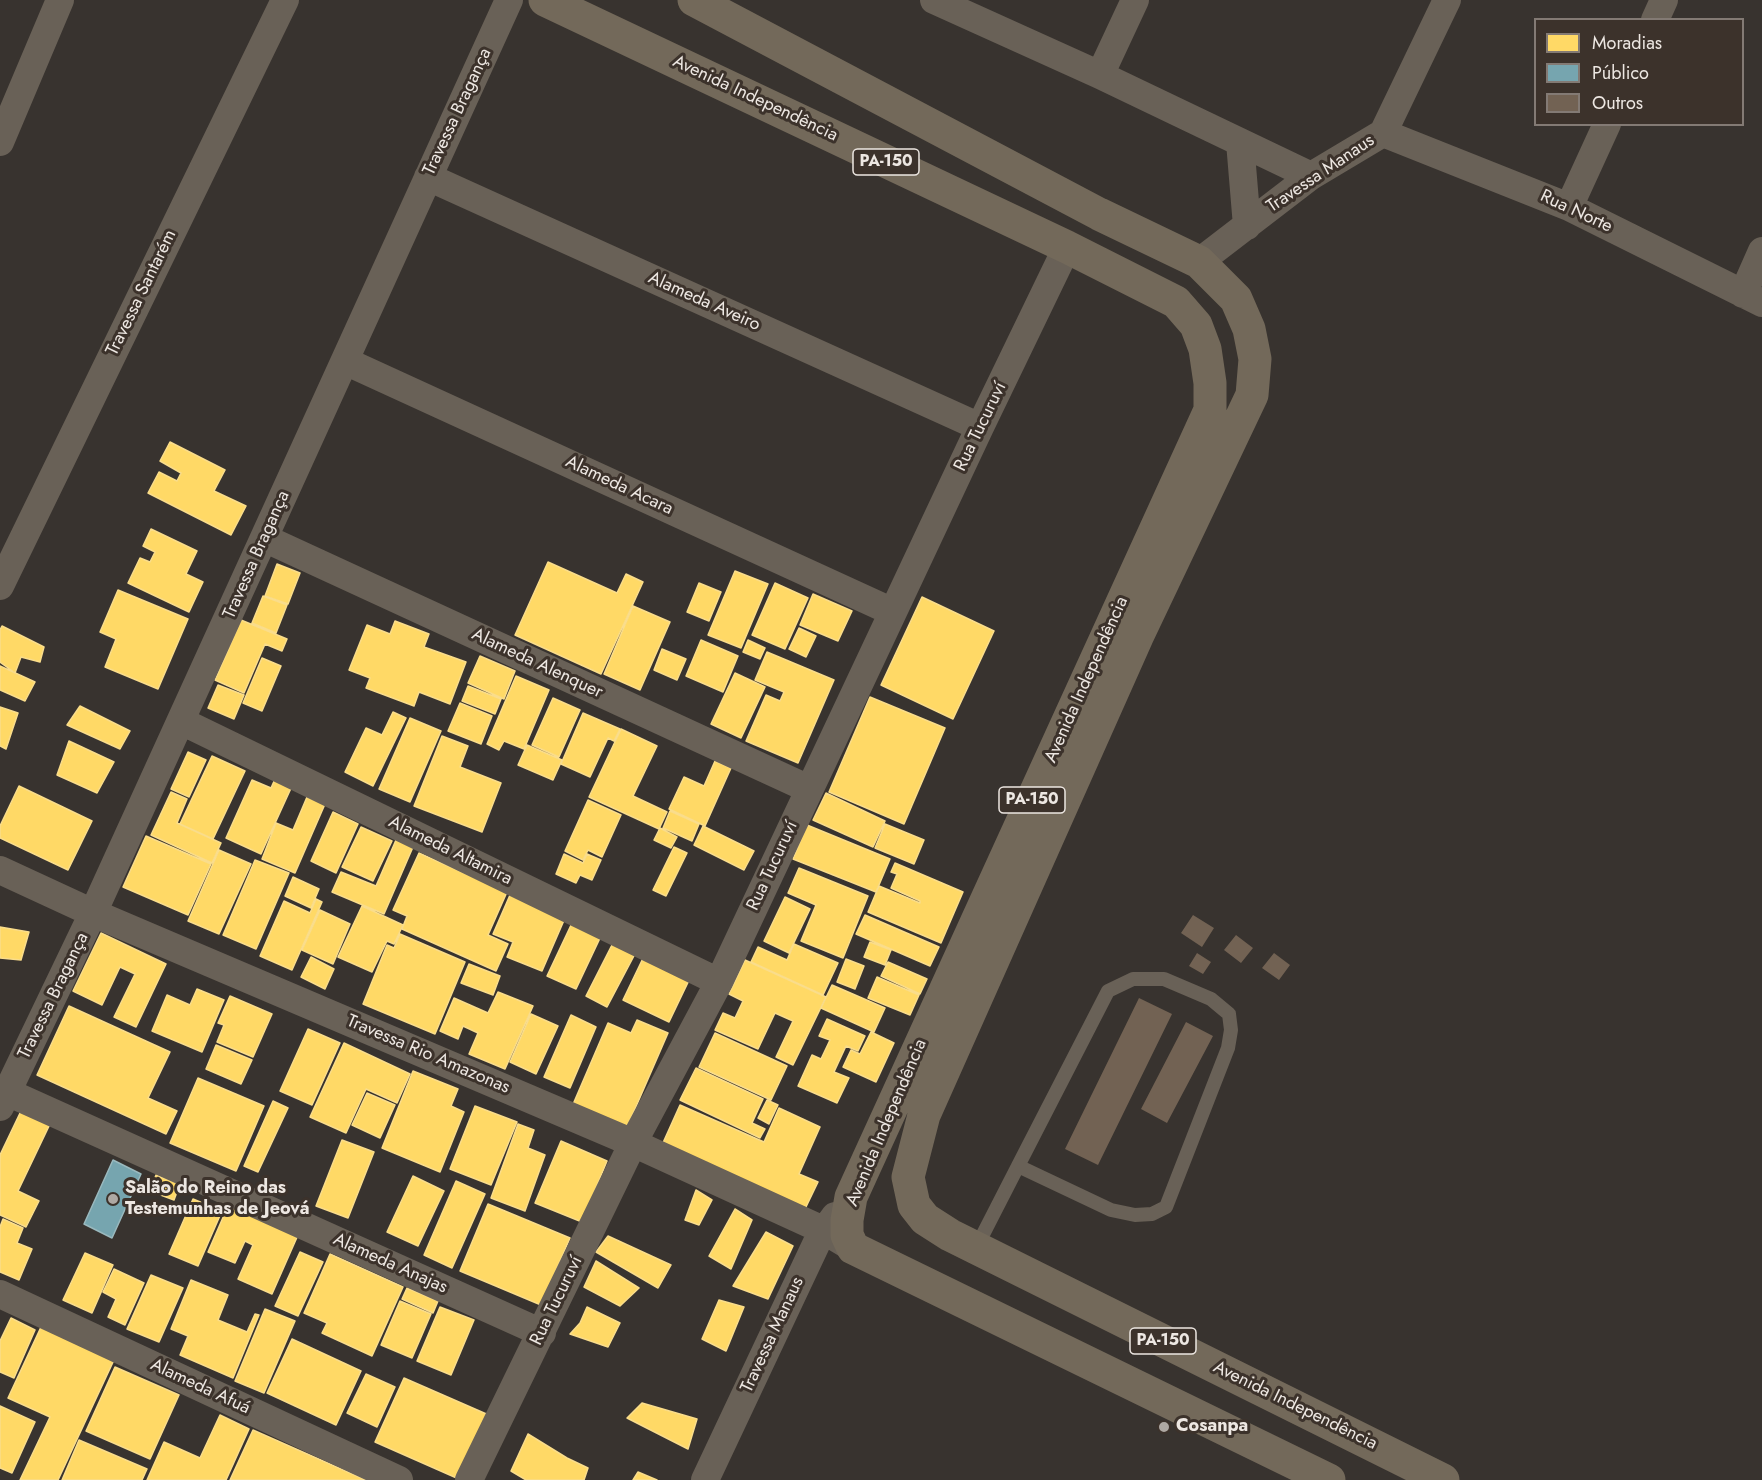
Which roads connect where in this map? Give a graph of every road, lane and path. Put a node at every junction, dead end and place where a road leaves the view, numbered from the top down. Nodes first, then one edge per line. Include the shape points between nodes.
1 (60, 0) edge
2 (285, 0) edge
3 (509, 0) edge
4 (545, 0) edge
5 (694, 0) edge
6 (934, 0) edge
7 (1135, 0) edge
8 (1447, 0) edge
9 (1664, 0) edge
10 (1656, 18) edge
11 (1100, 75) junction
12 (1606, 126) edge
13 (1383, 133) junction
14 (0, 142) edge
15 (1240, 142) junction
16 (1311, 176) junction
17 (428, 177) junction
18 (1569, 207) junction
19 (1247, 226) junction
20 (1067, 247) junction
21 (1762, 251) edge
22 (1199, 262) junction
23 (1753, 299) edge
24 (345, 361) junction
25 (980, 427) junction
26 (264, 538) junction
27 (0, 586) edge
28 (893, 612) junction
29 (181, 721) junction
30 (809, 789) junction
31 (0, 870) edge
32 (93, 913) junction
33 (719, 982) junction
34 (4, 1100) edge
35 (633, 1143) junction
36 (1018, 1166) junction
37 (851, 1197) junction
38 (823, 1230) junction
39 (853, 1248) junction
40 (976, 1248) junction
41 (0, 1294) edge
42 (542, 1333) junction
43 (399, 1480) edge
44 (469, 1480) edge
45 (705, 1480) edge
46 (1329, 1480) edge
47 (1443, 1480) edge

1 - 14 street
2 - 27 street, Travessa Santarém
3 - 17 street, Travessa Bragança
4 - 20 main road, Avenida Independência / PA-150
5 - 22 main road, Avenida Independência / PA-150
6 - 11 street
7 - 11 street
8 - 13 street, Travessa Manaus
9 - 10 street
11 - 15 street
12 - 18 street
13 - 16 street, Travessa Manaus
13 - 18 street, Rua Norte
15 - 16 street
15 - 19 street
16 - 19 street, Travessa Manaus
17 - 24 street, Travessa Bragança
17 - 25 street, Alameda Aveiro
18 - 23 street, Rua Norte
19 - 22 street, Travessa Manaus
20 - 25 street, Rua Tucuruví
20 - 37 main road, Avenida Independência / PA-150 via 1176,302 1196,325 1205,349 1210,410
21 - 23 street
22 - 40 main road, Avenida Independência / PA-150 via 1236,299 1249,329 1254,359 1252,395 1137,637 924,1115 908,1177 914,1205 925,1219
24 - 26 street, Travessa Bragança
24 - 28 street, Alameda Acara
25 - 28 street, Rua Tucuruví
26 - 29 street, Travessa Bragança
26 - 30 street, Alameda Alenquer
28 - 30 street, Rua Tucuruví
29 - 32 street, Travessa Bragança
29 - 33 street, Alameda Altamira
30 - 33 street, Rua Tucuruví
31 - 32 street, Travessa Rio Amazonas
32 - 34 street, Travessa Bragança
32 - 35 street, Travessa Rio Amazonas
33 - 35 street, Rua Tucuruví
34 - 42 street, Alameda Anajas
35 - 38 street, Travessa Rio Amazonas
35 - 42 street, Rua Tucuruví
36 - 36 lane via 1108,991 1133,979 1164,980 1211,999 1229,1014 1232,1030 1227,1048 1166,1208 1135,1215 1111,1210
36 - 40 lane
37 - 38 street, Travessa Manaus
37 - 39 main road, Avenida Independência / PA-150 via 847,1235
38 - 39 street, Travessa Rio Amazonas
38 - 45 street, Travessa Manaus
39 - 46 main road, PA-150
40 - 47 main road, Avenida Independência / PA-150
41 - 43 street, Alameda Afuá
42 - 44 street, Rua Tucuruví

